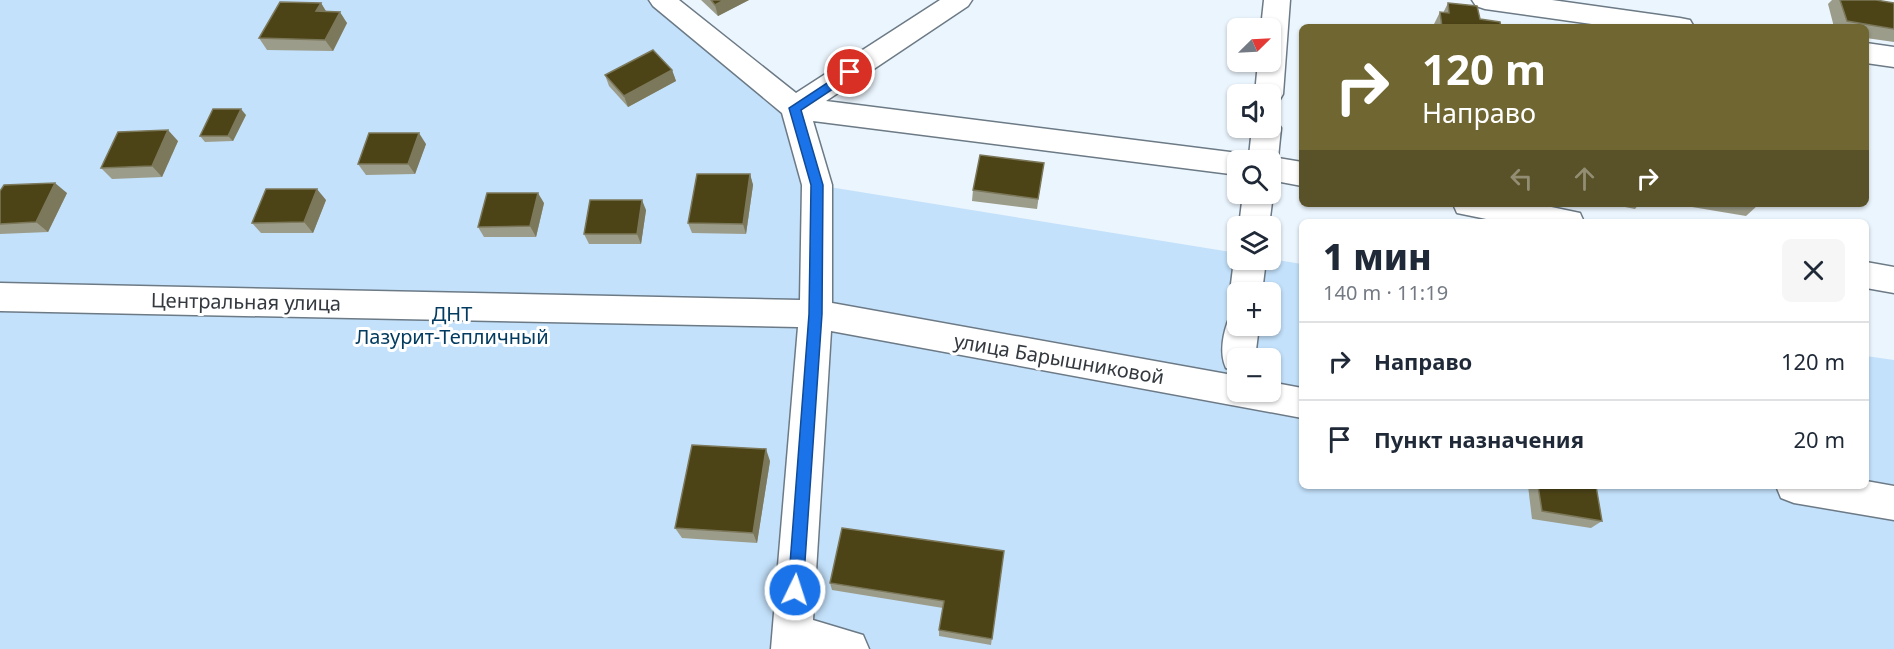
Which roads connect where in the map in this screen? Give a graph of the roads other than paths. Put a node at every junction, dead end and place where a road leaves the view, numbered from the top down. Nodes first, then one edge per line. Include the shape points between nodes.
1 (662, 0) edge
2 (959, 0) edge
3 (1277, 0) edge
4 (1485, 0) edge
5 (1658, 24) edge
6 (1869, 53) edge
7 (1894, 57) edge
8 (1270, 84) edge
9 (795, 108) junction
10 (1227, 163) edge
11 (1281, 170) edge
12 (1299, 173) edge
13 (1485, 207) edge
14 (1552, 219) edge
15 (1869, 276) edge
16 (1894, 280) edge
17 (0, 297) edge
18 (816, 314) junction
19 (1227, 370) edge
20 (1281, 393) edge
21 (1299, 402) edge
22 (1812, 489) edge
23 (1894, 503) edge
24 (791, 642) edge
25 (849, 649) edge

1 - 9 street
2 - 9 street
3 - 8 street
4 - 5 street
6 - 7 street
9 - 10 street
9 - 18 street via 817,185
11 - 12 street
13 - 14 street
15 - 16 street
17 - 18 street, Центральная улица
18 - 19 street, улица Барышниковой
18 - 24 street
20 - 21 street, улица Барышниковой
22 - 23 street
24 - 25 street

